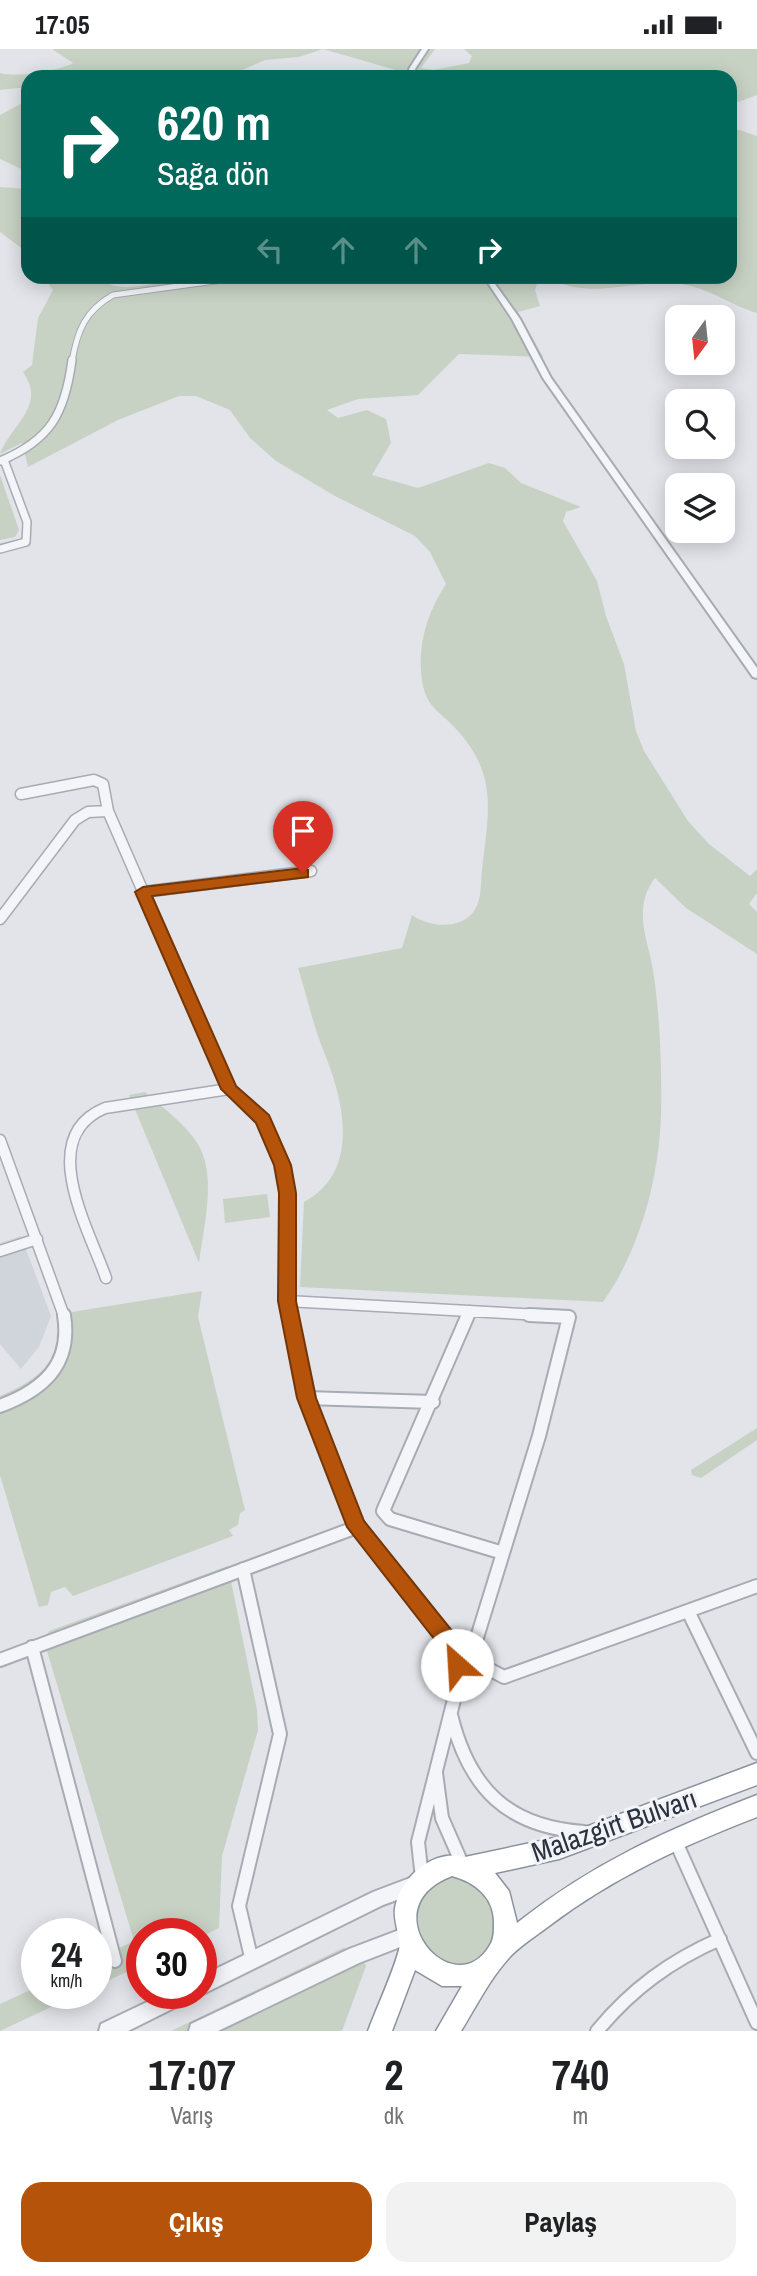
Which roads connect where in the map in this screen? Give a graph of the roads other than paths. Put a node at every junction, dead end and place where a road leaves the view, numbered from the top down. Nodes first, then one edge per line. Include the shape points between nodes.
1 (425, 49) edge
2 (412, 70) edge
3 (193, 284) edge
4 (492, 284) edge
5 (2, 460) edge
6 (0, 549) edge
7 (757, 674) edge
8 (21, 794) dead end
9 (107, 811) junction
10 (311, 871) dead end
11 (143, 892) junction
12 (0, 919) edge
13 (229, 1089) junction
14 (0, 1140) edge
15 (37, 1239) junction
16 (0, 1251) edge
17 (106, 1278) dead end
18 (287, 1301) junction
19 (470, 1311) junction
20 (306, 1398) junction
21 (433, 1402) junction
22 (0, 1406) edge
23 (357, 1527) junction
24 (503, 1553) junction
25 (243, 1569) junction
26 (757, 1586) edge
27 (688, 1611) junction
28 (32, 1647) junction
29 (0, 1660) edge
30 (479, 1662) junction
31 (457, 1665) junction
32 (451, 1711) junction
33 (757, 1753) edge
34 (436, 1769) junction
35 (757, 1774) edge
36 (757, 1806) edge
37 (608, 1830) junction
38 (675, 1839) junction
39 (465, 1867) junction
40 (419, 1882) junction
41 (720, 1939) junction
42 (410, 1942) junction
43 (494, 1958) junction
44 (115, 1961) dead end
45 (252, 1961) junction
46 (217, 1978) edge
47 (752, 1995) edge
48 (153, 2009) edge
49 (757, 2023) edge
50 (108, 2031) edge
51 (198, 2031) edge
52 (380, 2031) edge
53 (448, 2031) edge
54 (597, 2031) edge

1 - 2 street
3 - 5 street via 99,300 81,319 60,414 37,440
4 - 7 street via 547,378
5 - 6 street via 27,522 26,543
8 - 9 street via 97,781 104,785
9 - 11 street
9 - 12 street via 88,812 75,820
10 - 11 street
11 - 13 street
13 - 17 street via 105,1108 79,1126 68,1153 69,1172
13 - 18 street via 263,1119 282,1165 287,1193
14 - 15 street
15 - 16 street
15 - 22 street via 65,1316 64,1347 37,1389
18 - 19 street
18 - 20 street
19 - 21 street
19 - 24 street via 569,1317
20 - 21 street
20 - 23 street
21 - 24 street via 384,1514
23 - 25 street
23 - 31 street via 454,1649
24 - 30 street via 475,1644
25 - 28 street
25 - 45 street via 280,1734 239,1906
26 - 27 street
27 - 30 street via 504,1677 487,1671
27 - 33 street
28 - 29 street
28 - 44 street
30 - 31 street
31 - 32 street via 460,1676
32 - 34 street
32 - 37 street via 467,1766 498,1805 545,1828 577,1833
34 - 39 street via 442,1818
34 - 40 street via 418,1842
35 - 37 highway, Malazgirt Bulvarı
36 - 38 highway, Malazgirt Bulvarı
37 - 39 highway, Malazgirt Bulvarı via 559,1849
38 - 41 street
38 - 43 highway, Malazgirt Bulvarı via 586,1886
39 - 40 highway via 441,1867
39 - 43 highway via 486,1877 503,1903 505,1935
40 - 42 highway via 407,1904
40 - 45 street
41 - 47 street
41 - 54 street via 660,1969
42 - 43 highway via 425,1963 443,1974 463,1975
42 - 51 street via 355,1955
42 - 52 highway
43 - 53 highway
45 - 46 street
47 - 49 street
48 - 50 street

